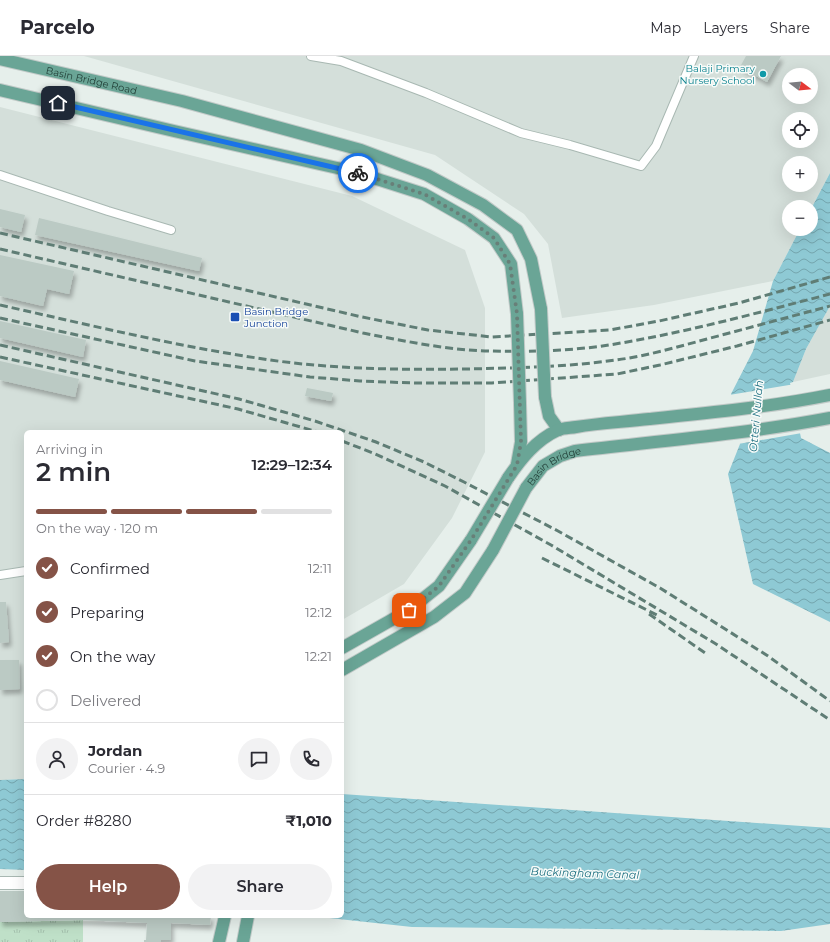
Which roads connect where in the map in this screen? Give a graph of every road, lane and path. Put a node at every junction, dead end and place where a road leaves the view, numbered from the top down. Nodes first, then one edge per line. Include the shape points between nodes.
1 (311, 56) edge
2 (694, 56) edge
3 (0, 60) edge
4 (0, 90) edge
5 (0, 174) edge
6 (171, 230) dead end
7 (830, 395) edge
8 (830, 418) edge
9 (559, 430) junction
10 (517, 465) junction
11 (24, 571) edge
12 (0, 575) edge
13 (344, 647) edge
14 (344, 669) edge
15 (0, 883) edge
16 (24, 883) edge
17 (224, 918) edge
18 (248, 918) edge
19 (220, 942) edge
20 (243, 942) edge

1 - 2 lane via 341,60 521,133 641,166 656,146
3 - 9 main road, Basin Bridge Road, bridge via 182,101 361,150 427,175 483,205 517,230 531,259 541,309 545,397 549,416
4 - 10 main road, bridge via 355,172 424,194 468,219 494,238 510,264 517,314 521,442
5 - 6 lane
7 - 9 main road via 720,412
8 - 14 main road, Basin Bridge, bridge via 574,451 560,456 544,466 526,488 493,550 464,593 434,616
9 - 10 main road via 541,440
10 - 13 main road, bridge via 439,586 409,610
11 - 12 lane
15 - 16 street
17 - 19 main road
18 - 20 main road

